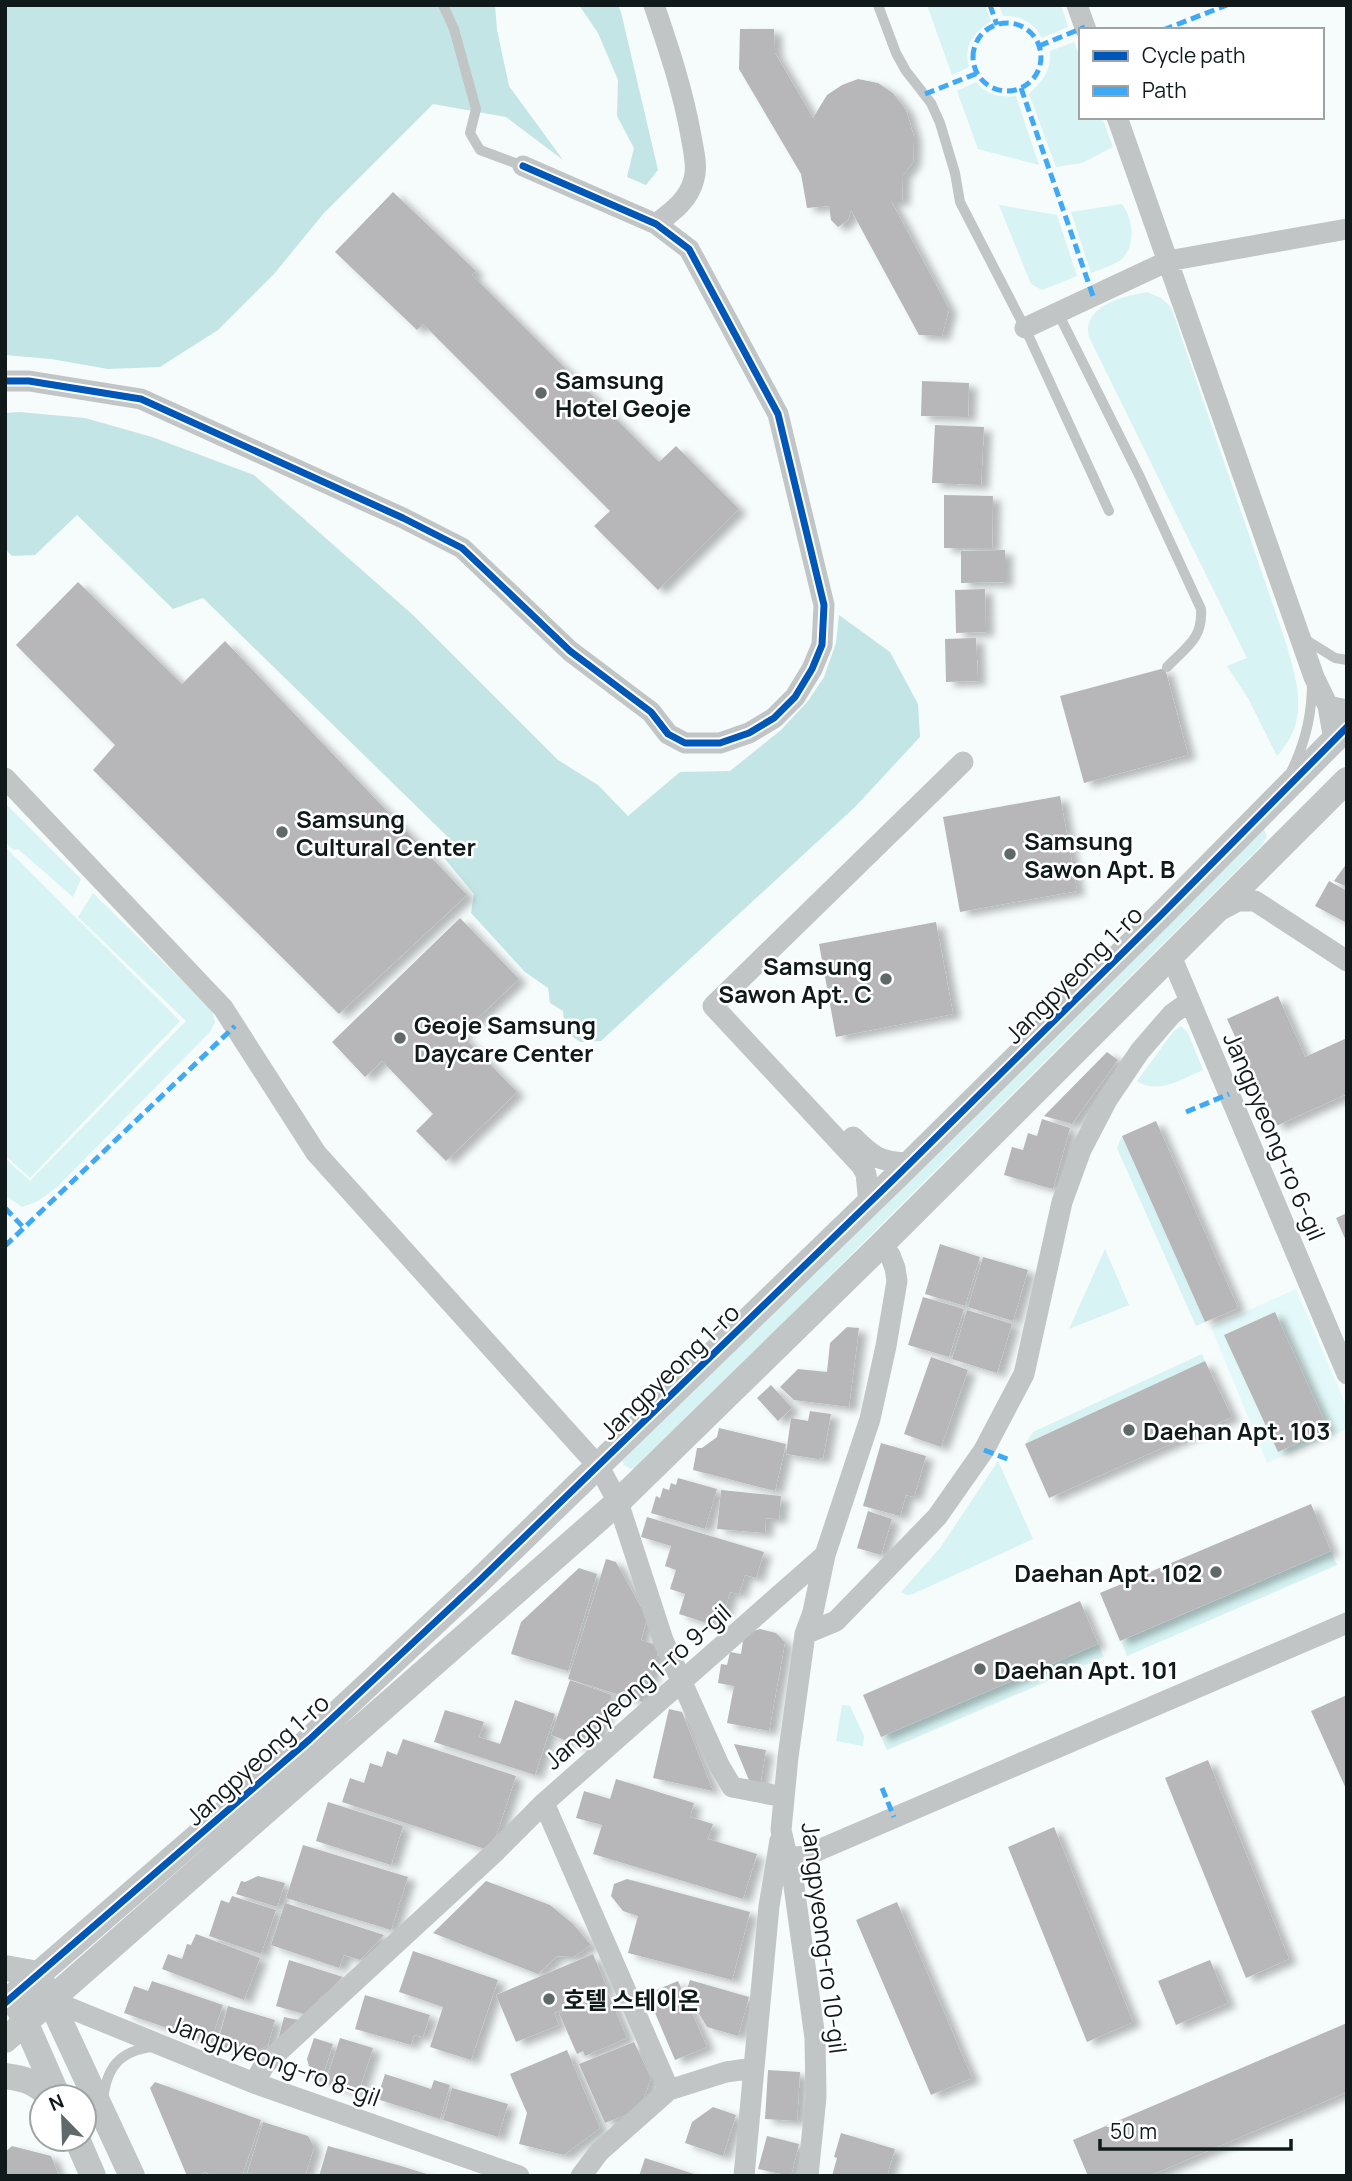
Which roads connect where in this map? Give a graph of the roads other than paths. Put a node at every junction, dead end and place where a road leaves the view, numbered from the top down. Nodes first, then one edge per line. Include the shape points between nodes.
1 (443, 5) edge
2 (654, 5) edge
3 (878, 5) edge
4 (1077, 5) edge
5 (1085, 28) edge
6 (1118, 119) edge
7 (523, 166) joint
8 (656, 224) junction
9 (1158, 231) junction
10 (1346, 231) edge
11 (1168, 261) junction
12 (1136, 275) junction
13 (1178, 289) junction
14 (1058, 313) junction
15 (1025, 328) junction
16 (5, 381) edge
17 (1109, 511) dead end
18 (1299, 635) junction
19 (1347, 660) edge
20 (1167, 667) dead end
21 (1312, 671) junction
22 (1337, 708) edge
23 (1343, 739) edge
24 (963, 762) dead end
25 (5, 778) edge
26 (1347, 780) edge
27 (1347, 794) edge
28 (1280, 795) junction
29 (1315, 811) junction
30 (1213, 914) junction
31 (1171, 956) junction
32 (1347, 961) edge
33 (1190, 1001) junction
34 (717, 1002) junction
35 (908, 1163) junction
36 (869, 1203) junction
37 (881, 1245) junction
38 (1347, 1374) edge
39 (599, 1467) junction
40 (618, 1502) junction
41 (825, 1555) junction
42 (1347, 1623) edge
43 (805, 1634) junction
44 (681, 1681) junction
45 (784, 1797) junction
46 (544, 1803) junction
47 (782, 1830) junction
48 (789, 1858) junction
49 (5, 1968) edge
50 (38, 1974) junction
51 (8, 1997) edge
52 (50, 2000) junction
53 (25, 2022) junction
54 (5, 2040) edge
55 (161, 2046) junction
56 (754, 2068) junction
57 (5, 2076) edge
58 (34, 2083) edge
59 (52, 2083) edge
60 (254, 2083) junction
61 (669, 2090) junction
62 (103, 2111) junction
63 (83, 2153) edge
64 (93, 2176) edge
65 (132, 2176) edge
66 (519, 2176) edge
67 (581, 2176) edge
68 (744, 2176) edge
69 (808, 2176) edge

1 - 7 lane via 476,109 470,133 480,150
2 - 8 street via 676,67 695,178 687,196
3 - 15 lane via 896,53 931,103 948,148 960,202
4 - 5 street
6 - 9 street
7 - 8 street
8 - 16 street via 689,249 778,414 824,605 822,646 795,696 774,718 720,743 685,743 668,734 651,712 570,651 451,542 141,399
9 - 11 street
9 - 12 street via 1154,251
10 - 11 street
11 - 12 street
11 - 13 street
12 - 13 street via 1160,279
12 - 14 street
13 - 18 street
14 - 15 street
14 - 20 lane via 1201,609 1202,625 1196,636
15 - 17 lane
18 - 19 lane
18 - 21 street
21 - 22 street
21 - 28 lane via 1306,734
22 - 23 street
23 - 28 street, Jangpyeong 1-ro
24 - 34 street
25 - 39 street via 223,1007 316,1153
26 - 29 street, Jangpyeong 1-ro
27 - 29 street
28 - 35 street, Jangpyeong 1-ro
29 - 30 street, Jangpyeong 1-ro
30 - 31 street, Jangpyeong 1-ro
30 - 32 street via 1238,901 1255,901
31 - 33 street, Jangpyeong-ro 6-gil
31 - 37 street, Jangpyeong 1-ro
33 - 38 street, Jangpyeong-ro 6-gil
33 - 43 street via 1171,1014 1140,1051 1081,1150 1062,1202 1024,1374 984,1450 937,1517 836,1621
34 - 35 street via 871,1156 889,1163
34 - 36 street via 861,1165
35 - 36 street, Jangpyeong 1-ro
36 - 39 street, Jangpyeong 1-ro
37 - 40 street, Jangpyeong 1-ro
37 - 41 street via 890,1255 897,1281 889,1333 870,1419
39 - 40 street
39 - 50 street, Jangpyeong 1-ro via 309,1740
40 - 44 street
40 - 52 street, Jangpyeong 1-ro
41 - 43 street, Jangpyeong-ro 10-gil
41 - 44 street, Jangpyeong 1-ro 9-gil
42 - 48 street via 805,1856
43 - 45 street, Jangpyeong-ro 10-gil
44 - 45 street via 732,1787
44 - 46 street, Jangpyeong 1-ro 9-gil
45 - 47 street, Jangpyeong-ro 10-gil
46 - 60 street, Jangpyeong 1-ro 9-gil via 265,2064
46 - 61 street
47 - 48 street, Jangpyeong-ro 10-gil
47 - 56 street via 769,1906
48 - 69 street, Jangpyeong-ro 10-gil via 815,2038 816,2097
49 - 50 street
50 - 51 street, Jangpyeong 1-ro
50 - 52 street
51 - 52 street, Jangpyeong-ro 8-gil
51 - 53 street
52 - 53 street, Jangpyeong 1-ro
52 - 55 street, Jangpyeong-ro 8-gil
52 - 62 street
53 - 54 street, Jangpyeong 1-ro
53 - 59 street
55 - 60 street, Jangpyeong-ro 8-gil
55 - 62 lane via 133,2049 116,2063 104,2091
56 - 61 street
56 - 68 street
57 - 58 street
60 - 66 street, Jangpyeong-ro 8-gil
61 - 67 street via 599,2152
62 - 65 street
63 - 64 street

